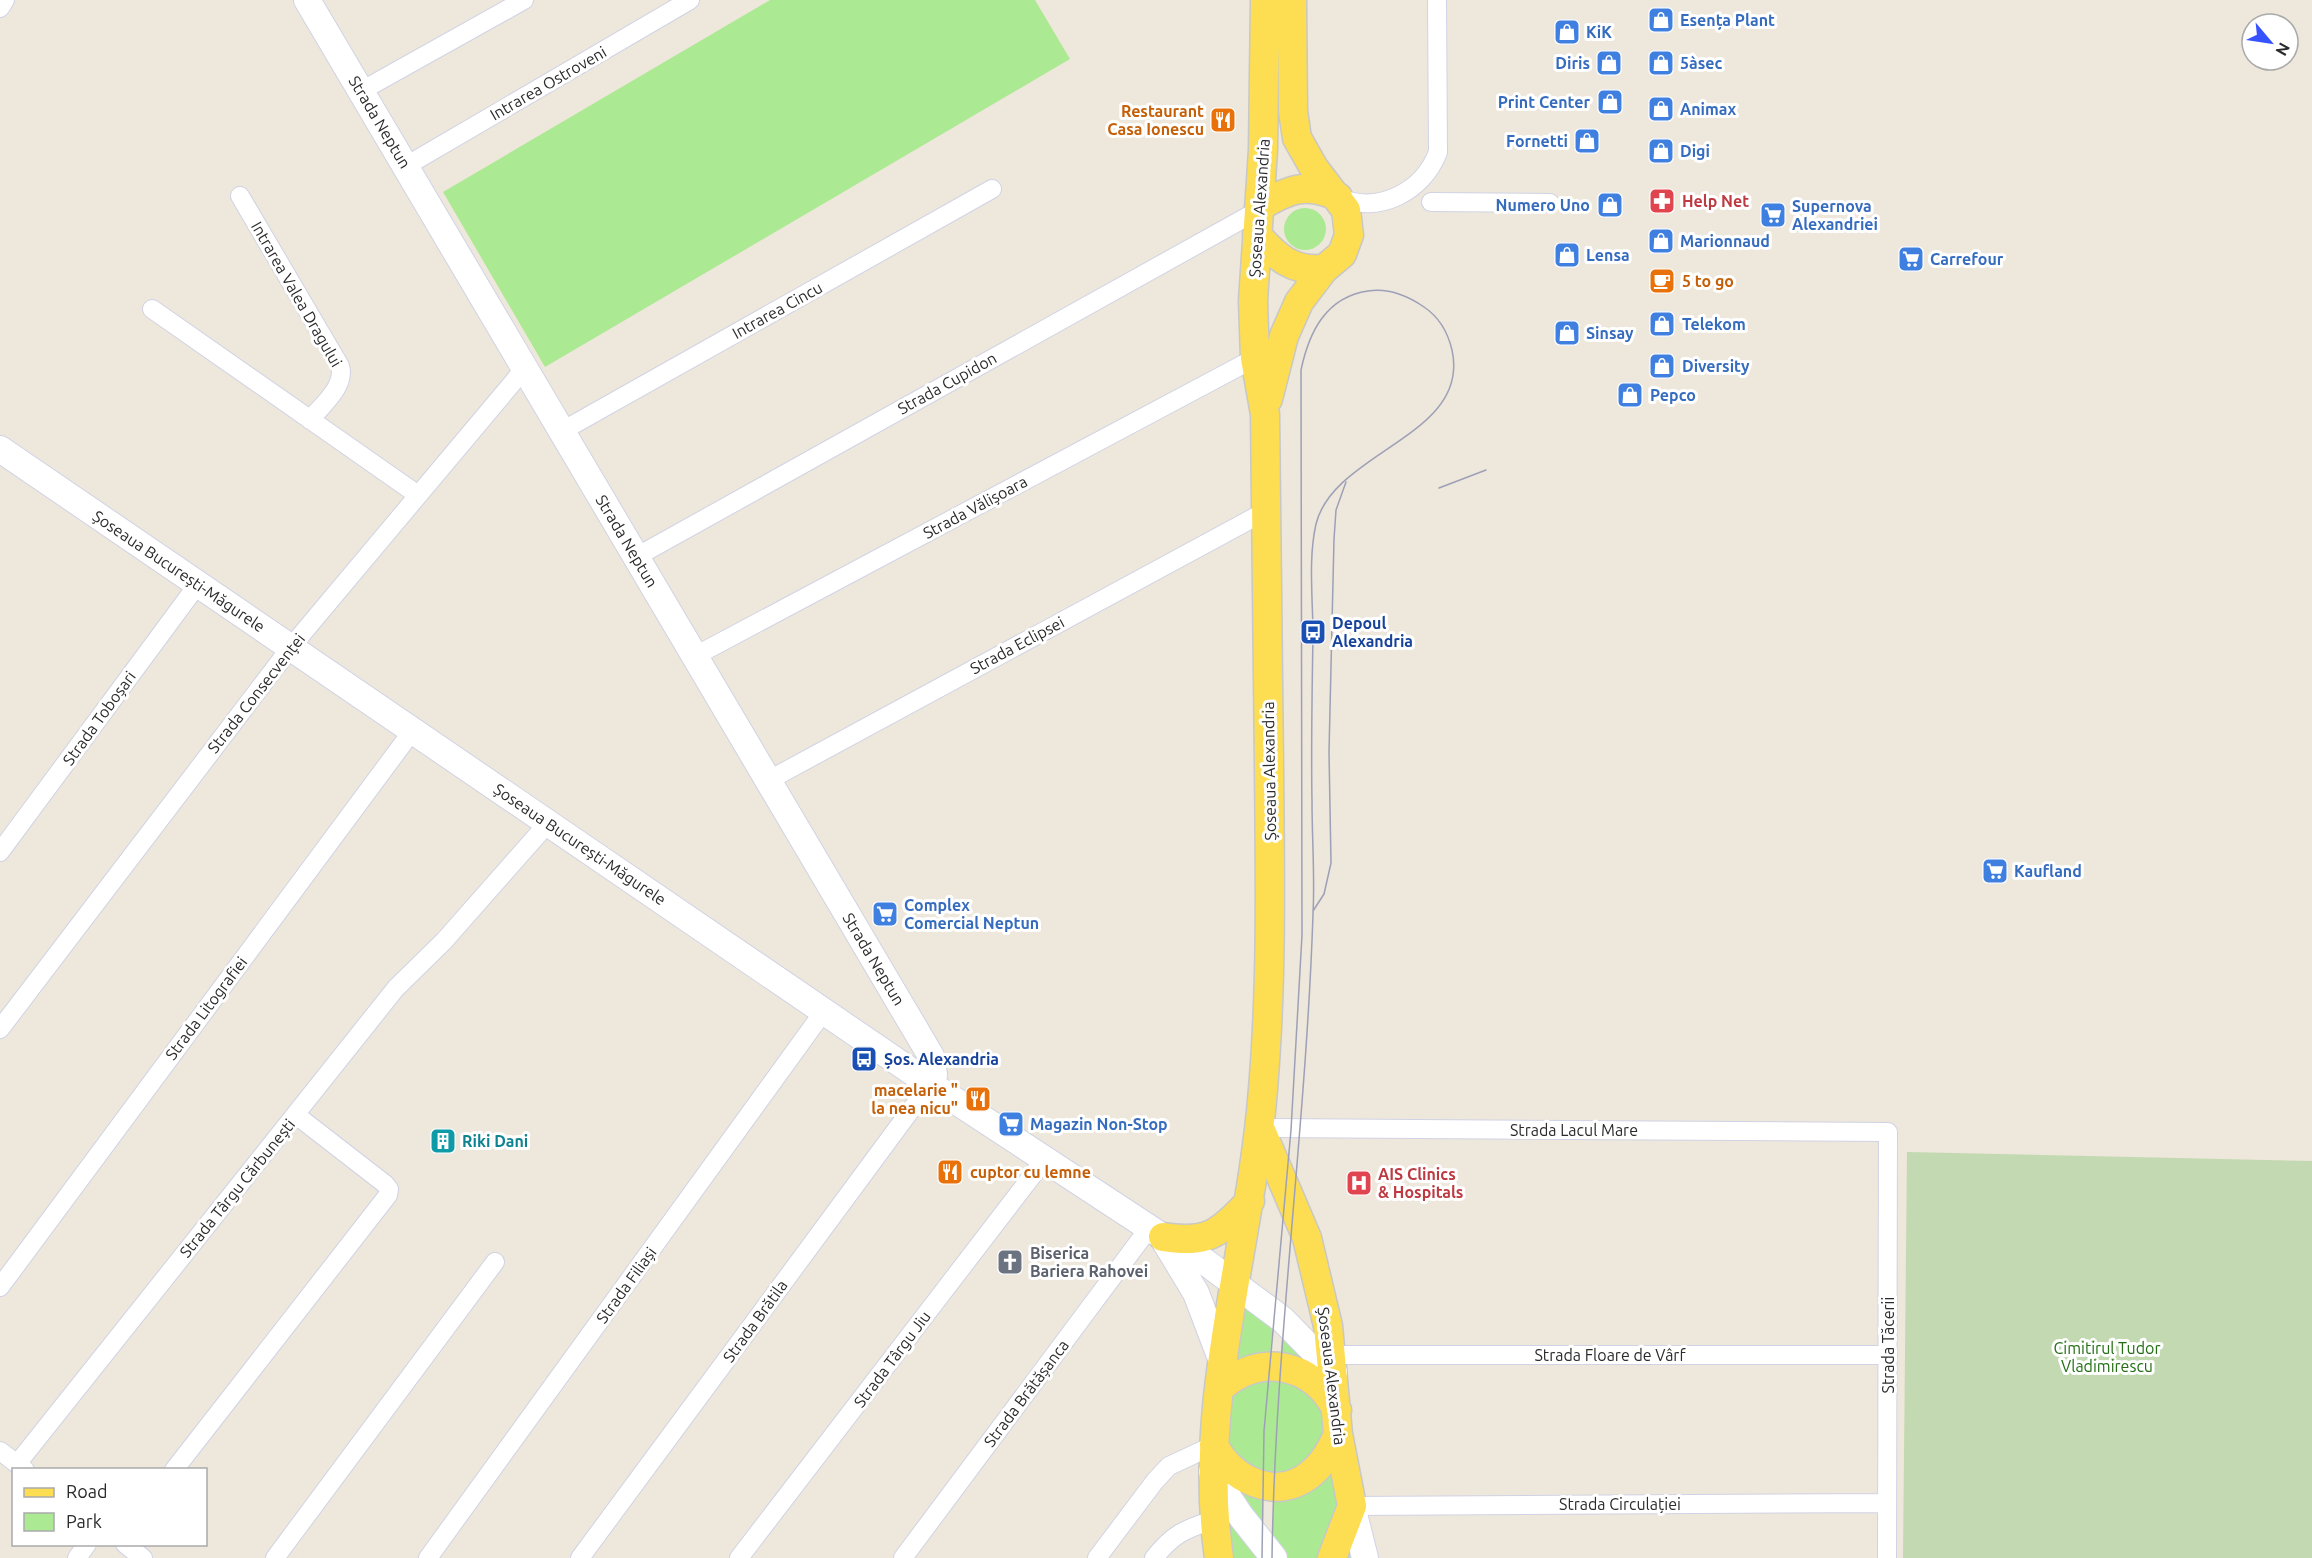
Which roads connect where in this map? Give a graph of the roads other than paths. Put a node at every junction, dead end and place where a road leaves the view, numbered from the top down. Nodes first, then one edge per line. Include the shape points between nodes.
1 (5, 0) edge
2 (307, 0) edge
3 (524, 0) edge
4 (690, 0) edge
5 (1265, 0) edge
6 (1292, 0) edge
7 (1437, 0) edge
8 (0, 8) edge
9 (361, 91) junction
10 (406, 166) junction
11 (992, 189) dead end
12 (240, 196) dead end
13 (1338, 197) junction
14 (1431, 202) dead end
15 (1550, 203) dead end
16 (1258, 217) junction
17 (1324, 269) junction
18 (152, 309) dead end
19 (1255, 358) junction
20 (525, 368) junction
21 (1265, 414) junction
22 (310, 420) junction
23 (562, 431) junction
24 (0, 448) edge
25 (418, 495) junction
26 (1266, 511) junction
27 (636, 557) junction
28 (198, 584) junction
29 (291, 647) junction
30 (695, 656) junction
31 (413, 730) junction
32 (769, 780) junction
33 (549, 822) junction
34 (0, 852) edge
35 (824, 1011) junction
36 (0, 1029) edge
37 (930, 1084) junction
38 (296, 1114) junction
39 (1260, 1128) junction
40 (1888, 1132) joint
41 (1044, 1159) junction
42 (1250, 1201) junction
43 (1156, 1232) junction
44 (495, 1262) dead end
45 (1236, 1283) junction
46 (0, 1287) edge
47 (1888, 1355) junction
48 (1333, 1364) junction
49 (1221, 1377) junction
50 (1337, 1422) junction
51 (0, 1451) edge
52 (1213, 1459) junction
53 (21, 1467) edge
54 (176, 1468) edge
55 (1887, 1503) junction
56 (1352, 1506) junction
57 (1213, 1520) junction
58 (86, 1546) edge
59 (126, 1546) edge
60 (76, 1558) edge
61 (143, 1558) edge
62 (275, 1558) edge
63 (428, 1558) edge
64 (580, 1558) edge
65 (740, 1558) edge
66 (903, 1558) edge
67 (1096, 1558) edge
68 (1154, 1558) edge
69 (1219, 1558) edge
70 (1274, 1558) edge
71 (1332, 1558) edge
72 (1365, 1558) edge
73 (1887, 1558) edge

1 - 8 street
2 - 9 main road, Strada Neptun
3 - 9 street
4 - 10 street, Intrarea Ostroveni
5 - 16 main road, Șoseaua Alexandria
6 - 13 main road, Șoseaua Alexandria via 1293,111 1297,138 1314,168
7 - 13 street via 1438,152 1434,163 1418,184 1399,195 1358,204
9 - 10 main road, Strada Neptun
10 - 20 main road, Strada Neptun
11 - 23 street, Intrarea Cincu
12 - 22 street, Intrarea Valea Dragului via 343,374
13 - 16 main road via 1304,187 1281,193
13 - 17 main road, Șoseaua Alexandria via 1346,210 1348,235 1342,254
14 - 15 street
16 - 17 main road via 1272,252 1292,266
16 - 19 main road, Șoseaua Alexandria via 1253,301
16 - 27 street, Strada Cupidon
17 - 21 main road, Șoseaua Alexandria via 1299,302 1284,336
18 - 22 street
19 - 21 main road, Șoseaua Alexandria
19 - 30 street, Strada Vălișoara
20 - 23 main road, Strada Neptun
20 - 25 street, Strada Consecvenței
21 - 26 main road, Șoseaua Alexandria
22 - 25 street
23 - 27 main road, Strada Neptun
24 - 28 main road, Șoseaua București-Măgurele
25 - 29 street, Strada Consecvenței
26 - 32 street, Strada Eclipsei
26 - 39 main road, Șoseaua Alexandria via 1270,876
27 - 30 main road, Strada Neptun
28 - 29 main road, Șoseaua București-Măgurele
28 - 34 street, Strada Toboșari
29 - 31 main road, Șoseaua București-Măgurele
29 - 36 street, Strada Consecvenței
30 - 32 main road, Strada Neptun
31 - 33 main road, Șoseaua București-Măgurele
31 - 46 street, Strada Litografiei
32 - 37 main road, Strada Neptun via 932,1056 934,1075
33 - 35 main road, Șoseaua București-Măgurele
33 - 38 street via 444,941 396,988
35 - 37 main road, Șoseaua București-Măgurele
35 - 63 street, Strada Filiași
37 - 41 main road, Șoseaua București-Măgurele
37 - 64 street, Strada Brătila
38 - 53 street, Strada Târgu Cărbunești
38 - 54 street, Strada Târgu Cărbunești via 385,1184 388,1196
39 - 40 street, Strada Lacul Mare
39 - 42 main road, Șoseaua Alexandria
39 - 48 main road, Șoseaua Alexandria via 1306,1238 1323,1299
40 - 47 street, Strada Tăcerii
41 - 43 main road, Șoseaua București-Măgurele
41 - 65 street, Strada Târgu Jiu
42 - 43 main road via 1232,1221 1208,1238 1183,1240
42 - 45 main road, Șoseaua Alexandria
43 - 45 main road, Șoseaua București-Măgurele
43 - 49 main road, Șoseaua București-Măgurele via 1196,1293
43 - 66 street, Strada Brătășanca
44 - 62 street
45 - 48 main road, Șoseaua București-Măgurele
45 - 49 main road, Șoseaua Alexandria
47 - 48 street, Strada Floare de Vârf
47 - 55 street, Strada Tăcerii
48 - 50 main road, Șoseaua Alexandria
49 - 50 main road via 1268,1367 1291,1369 1319,1384
49 - 52 main road, Șoseaua Alexandria
50 - 52 main road via 1329,1452 1301,1481 1262,1486
50 - 56 main road, Șoseaua Alexandria
51 - 53 street
52 - 57 main road, Șoseaua Alexandria
52 - 67 street via 1169,1466
52 - 70 main road via 1240,1515
55 - 56 street, Strada Circulației
55 - 73 street, Strada Tăcerii
56 - 71 main road
56 - 72 main road
57 - 68 street via 1182,1530
57 - 69 main road, Șoseaua Alexandria
58 - 60 street
59 - 61 street

